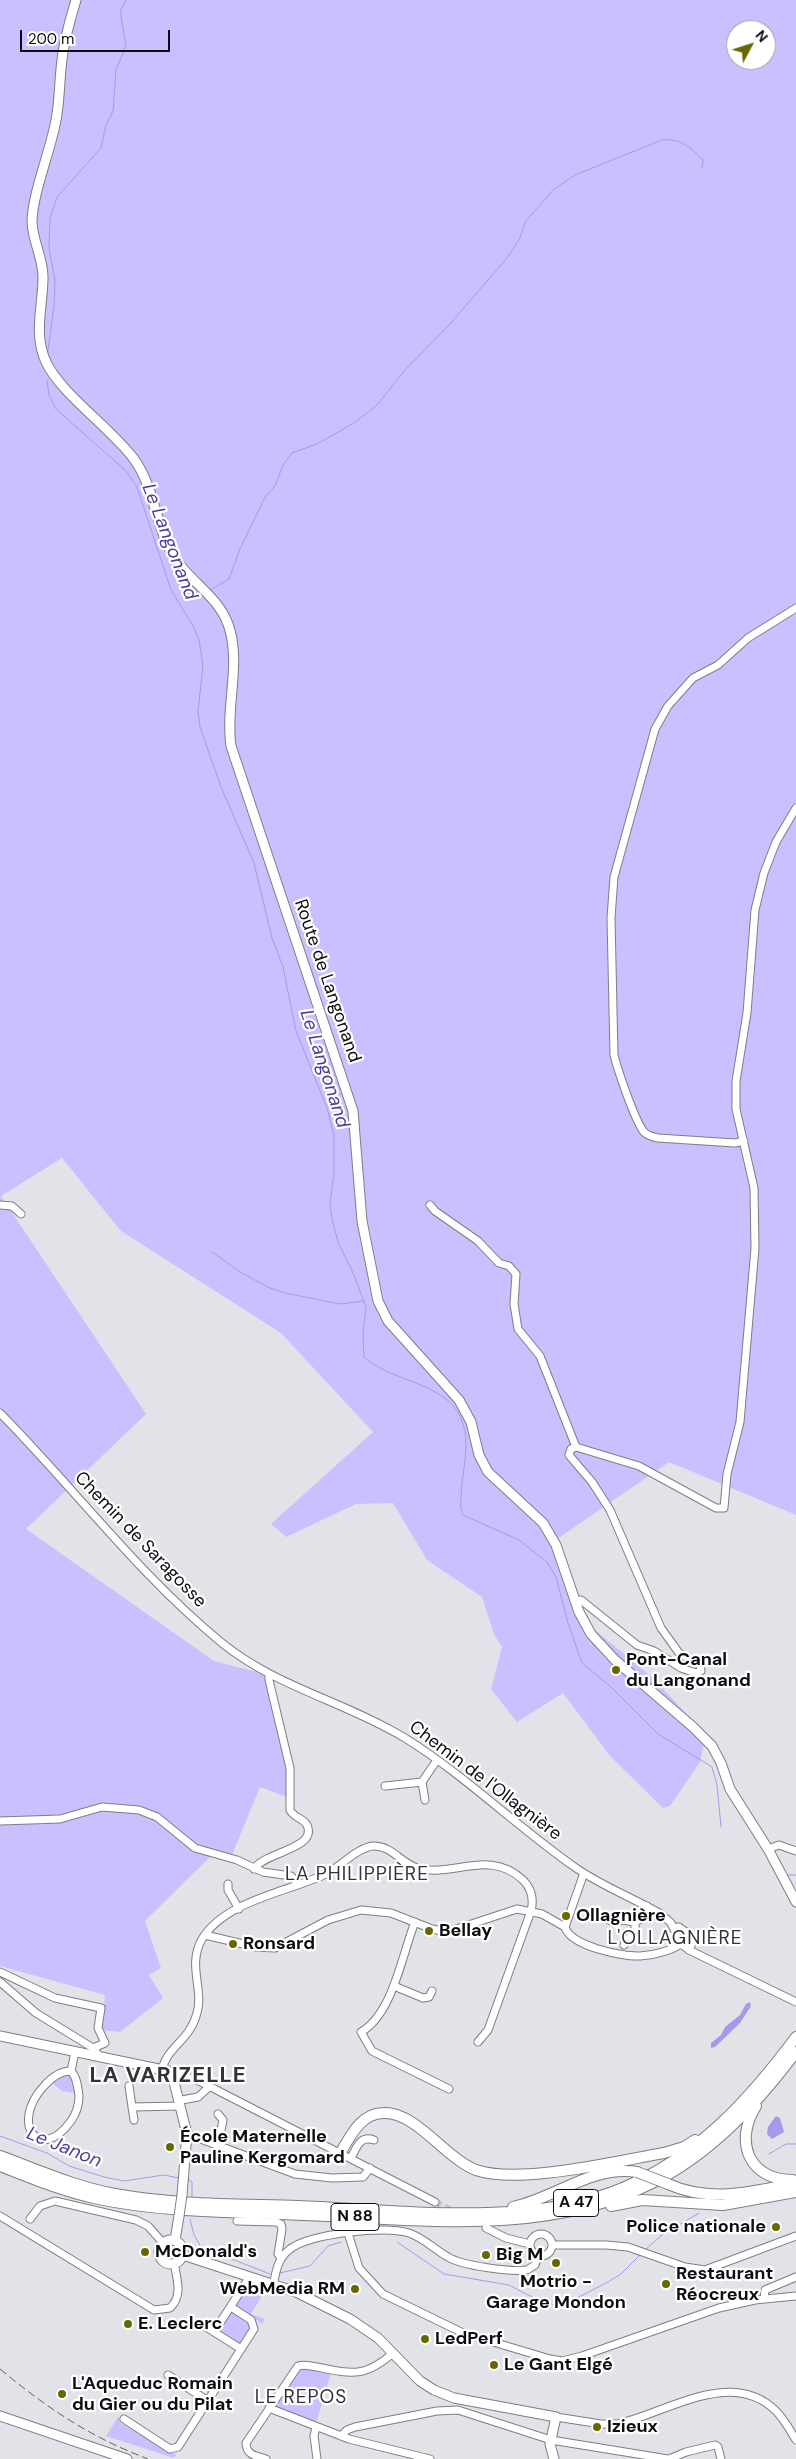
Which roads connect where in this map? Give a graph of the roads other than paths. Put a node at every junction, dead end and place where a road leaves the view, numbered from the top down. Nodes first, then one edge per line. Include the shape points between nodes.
1 (76, 0) edge
2 (796, 608) edge
3 (796, 808) edge
4 (744, 1141) junction
5 (0, 1205) edge
6 (430, 1205) dead end
7 (21, 1214) dead end
8 (0, 1413) edge
9 (576, 1447) junction
10 (574, 1600) junction
11 (269, 1674) junction
12 (437, 1760) junction
13 (422, 1782) junction
14 (385, 1786) dead end
15 (425, 1800) dead end
16 (0, 1821) edge
17 (768, 1849) junction
18 (796, 1851) edge
19 (254, 1868) junction
20 (584, 1873) junction
21 (228, 1884) dead end
22 (298, 1884) junction
23 (796, 1902) edge
24 (647, 1906) junction
25 (239, 1909) junction
26 (531, 1911) junction
27 (606, 1918) dead end
28 (415, 1922) junction
29 (635, 1922) junction
30 (565, 1927) junction
31 (674, 1928) junction
32 (205, 1935) junction
33 (681, 1944) junction
34 (624, 1945) dead end
35 (689, 1950) junction
36 (0, 1972) edge
37 (0, 1982) edge
38 (394, 1986) junction
39 (432, 1991) dead end
40 (796, 2002) edge
41 (0, 2036) edge
42 (796, 2038) edge
43 (478, 2042) dead end
44 (75, 2052) junction
45 (95, 2052) junction
46 (796, 2052) edge
47 (162, 2070) junction
48 (71, 2071) junction
49 (173, 2072) junction
50 (129, 2086) dead end
51 (210, 2086) junction
52 (450, 2089) dead end
53 (764, 2091) junction
54 (181, 2103) junction
55 (132, 2107) junction
56 (218, 2114) dead end
57 (134, 2120) dead end
58 (714, 2132) junction
59 (187, 2134) junction
60 (374, 2140) dead end
61 (218, 2145) junction
62 (342, 2152) junction
63 (0, 2156) edge
64 (351, 2158) junction
65 (0, 2166) edge
66 (370, 2168) junction
67 (796, 2181) edge
68 (796, 2192) edge
69 (435, 2202) tunnel mouth
70 (492, 2212) junction
71 (0, 2216) edge
72 (549, 2216) junction
73 (30, 2220) dead end
74 (237, 2220) dead end
75 (486, 2228) dead end
76 (348, 2233) junction
77 (796, 2236) edge
78 (175, 2240) junction
79 (163, 2243) junction
80 (530, 2244) junction
81 (552, 2245) junction
82 (183, 2255) junction
83 (538, 2256) junction
84 (281, 2258) junction
85 (174, 2263) junction
86 (249, 2278) junction
87 (796, 2278) edge
88 (273, 2286) junction
89 (796, 2296) edge
90 (764, 2299) junction
91 (231, 2307) junction
92 (200, 2323) dead end
93 (214, 2332) junction
94 (241, 2349) junction
95 (393, 2353) junction
96 (168, 2375) dead end
97 (208, 2400) junction
98 (269, 2408) junction
99 (0, 2416) edge
100 (556, 2417) junction
101 (124, 2419) dead end
102 (316, 2427) junction
103 (341, 2436) junction
104 (551, 2440) junction
105 (796, 2440) edge
106 (127, 2459) edge
107 (266, 2459) edge
108 (317, 2459) edge
109 (430, 2459) edge
110 (554, 2459) edge
111 (669, 2459) edge
112 (721, 2459) edge

1 - 10 main road, Route de Langonand via 63,49 56,123 32,218 43,267 40,344 48,365 60,381 136,461 149,486 170,550 224,615 233,651 228,722 231,746 353,1111 362,1221 378,1300 388,1321 459,1400 471,1422 483,1464 543,1523 556,1545
2 - 4 street via 748,638 718,665 694,678 662,715 655,729 612,890 614,1055 618,1073 641,1125 650,1136 658,1138
3 - 4 street via 776,842 755,910 747,1013 736,1081 736,1109
4 - 9 street via 754,1188 755,1248 740,1422 727,1474 724,1508 716,1508 640,1466
5 - 7 street via 12,1206
6 - 9 street via 435,1212 478,1241 499,1263 514,1270 518,1329 540,1356
8 - 11 street, Chemin de Saragosse via 174,1600 223,1644
9 - 10 street via 569,1455 610,1510 661,1628 679,1653 700,1665 701,1671 696,1673 682,1668 637,1645 581,1600
10 - 17 main road, Route de Langonand via 584,1623 603,1648 712,1746 730,1789
11 - 12 street, Chemin de l'Ollagnière via 370,1719
11 - 19 street via 290,1768 290,1810 306,1823 308,1832 298,1847 266,1858
12 - 13 street
12 - 20 street, Chemin de l'Ollagnière
13 - 14 street
13 - 15 street
16 - 19 street via 60,1819 102,1807 139,1810 157,1817 195,1848
17 - 18 street via 780,1845
17 - 23 main road, Route de Langonand
19 - 22 street via 291,1876
20 - 24 street, Chemin de l'Ollagnière
20 - 30 street
21 - 25 street
22 - 25 street
22 - 26 street via 325,1874 363,1849 376,1846 423,1869 480,1864 504,1868 529,1888
24 - 29 street
24 - 31 street, Chemin de l'Ollagnière via 666,1918
25 - 32 street via 218,1921
26 - 28 street via 502,1912 452,1931 432,1930
26 - 30 street
26 - 43 street via 488,2030
27 - 29 street via 613,1922
28 - 32 street via 380,1911 350,1912 275,1948
28 - 38 street
29 - 34 street via 635,1930
30 - 33 street via 579,1942 626,1956 649,1955
31 - 33 street, Chemin de l'Ollagnière
31 - 35 street, Chemin de l'Ollagnière via 679,1927 690,1935
32 - 47 street via 195,1957 197,2013 187,2036 166,2055
33 - 35 street, Chemin de l'Ollagnière
35 - 40 street, Chemin de l'Ollagnière
36 - 45 street via 55,1998 101,2008 98,2028 105,2044
37 - 45 street via 39,2015
38 - 39 street via 423,1998 429,1997
38 - 52 street via 374,2019 361,2032 372,2051
41 - 44 main road
42 - 58 highway, A 47 via 758,2086
44 - 45 main road
44 - 48 street
45 - 47 main road
46 - 53 highway, A 47
47 - 49 main road
48 - 48 street via 51,2079 34,2101 28,2126 31,2134 38,2138 58,2134 76,2111 78,2089
49 - 51 street
49 - 54 main road
50 - 55 street
51 - 54 street via 198,2097
51 - 62 street
53 - 67 highway via 745,2128 744,2142 756,2165 767,2174
53 - 72 highway, A 47 via 720,2136 673,2171 598,2205
54 - 55 street
54 - 59 main road
55 - 57 street
56 - 61 street via 224,2120
58 - 62 highway via 684,2147 664,2152 508,2176 467,2166 404,2118 385,2113 363,2120
58 - 70 highway, A 47 via 655,2173 609,2194 577,2203
59 - 61 street
59 - 78 main road, bridge
60 - 64 street via 361,2140
61 - 66 street via 302,2176 362,2177
62 - 64 street
63 - 70 highway, N 88 via 79,2185 132,2197
64 - 66 street
65 - 72 highway, N 88 via 92,2198 161,2208 477,2221
66 - 69 street
67 - 70 highway, bridge via 709,2196 689,2192 637,2172 612,2171 595,2175 536,2201
68 - 72 highway, N 88 via 722,2204 642,2200 561,2217
71 - 85 street via 154,2310 170,2308 177,2299
73 - 79 street via 44,2204 62,2202 136,2220 148,2226
74 - 84 street via 281,2224 278,2254
75 - 80 street via 506,2238
76 - 83 street via 374,2230 405,2232 422,2239 451,2259 472,2265 527,2270
76 - 84 street via 301,2244
76 - 90 street via 359,2268 383,2294 464,2333 550,2359 572,2359 711,2310
77 - 81 street via 705,2270 685,2267 637,2250 606,2245
78 - 79 main road
78 - 82 main road via 183,2247
79 - 85 main road via 161,2257 167,2263
80 - 81 street via 539,2234 546,2236
80 - 83 street
81 - 83 street via 548,2254
82 - 85 main road
82 - 86 main road
84 - 88 street
86 - 88 main road
86 - 91 street
87 - 90 street via 764,2290
88 - 95 main road via 296,2292 350,2318
89 - 90 street
91 - 93 street
91 - 94 street via 255,2326
92 - 93 street
93 - 94 street
94 - 97 street
95 - 98 street via 374,2369 360,2373 298,2366
95 - 100 main road via 420,2381 448,2397
96 - 97 street
97 - 101 street via 176,2449 170,2449
98 - 102 street
98 - 107 street via 246,2446 251,2454
99 - 106 main road
100 - 104 main road
100 - 105 street via 617,2424 713,2394 736,2392 771,2407
102 - 103 street
102 - 108 street
103 - 104 street via 351,2428 445,2410 462,2411
103 - 109 street
104 - 110 main road
104 - 111 street
111 - 112 street via 715,2445

